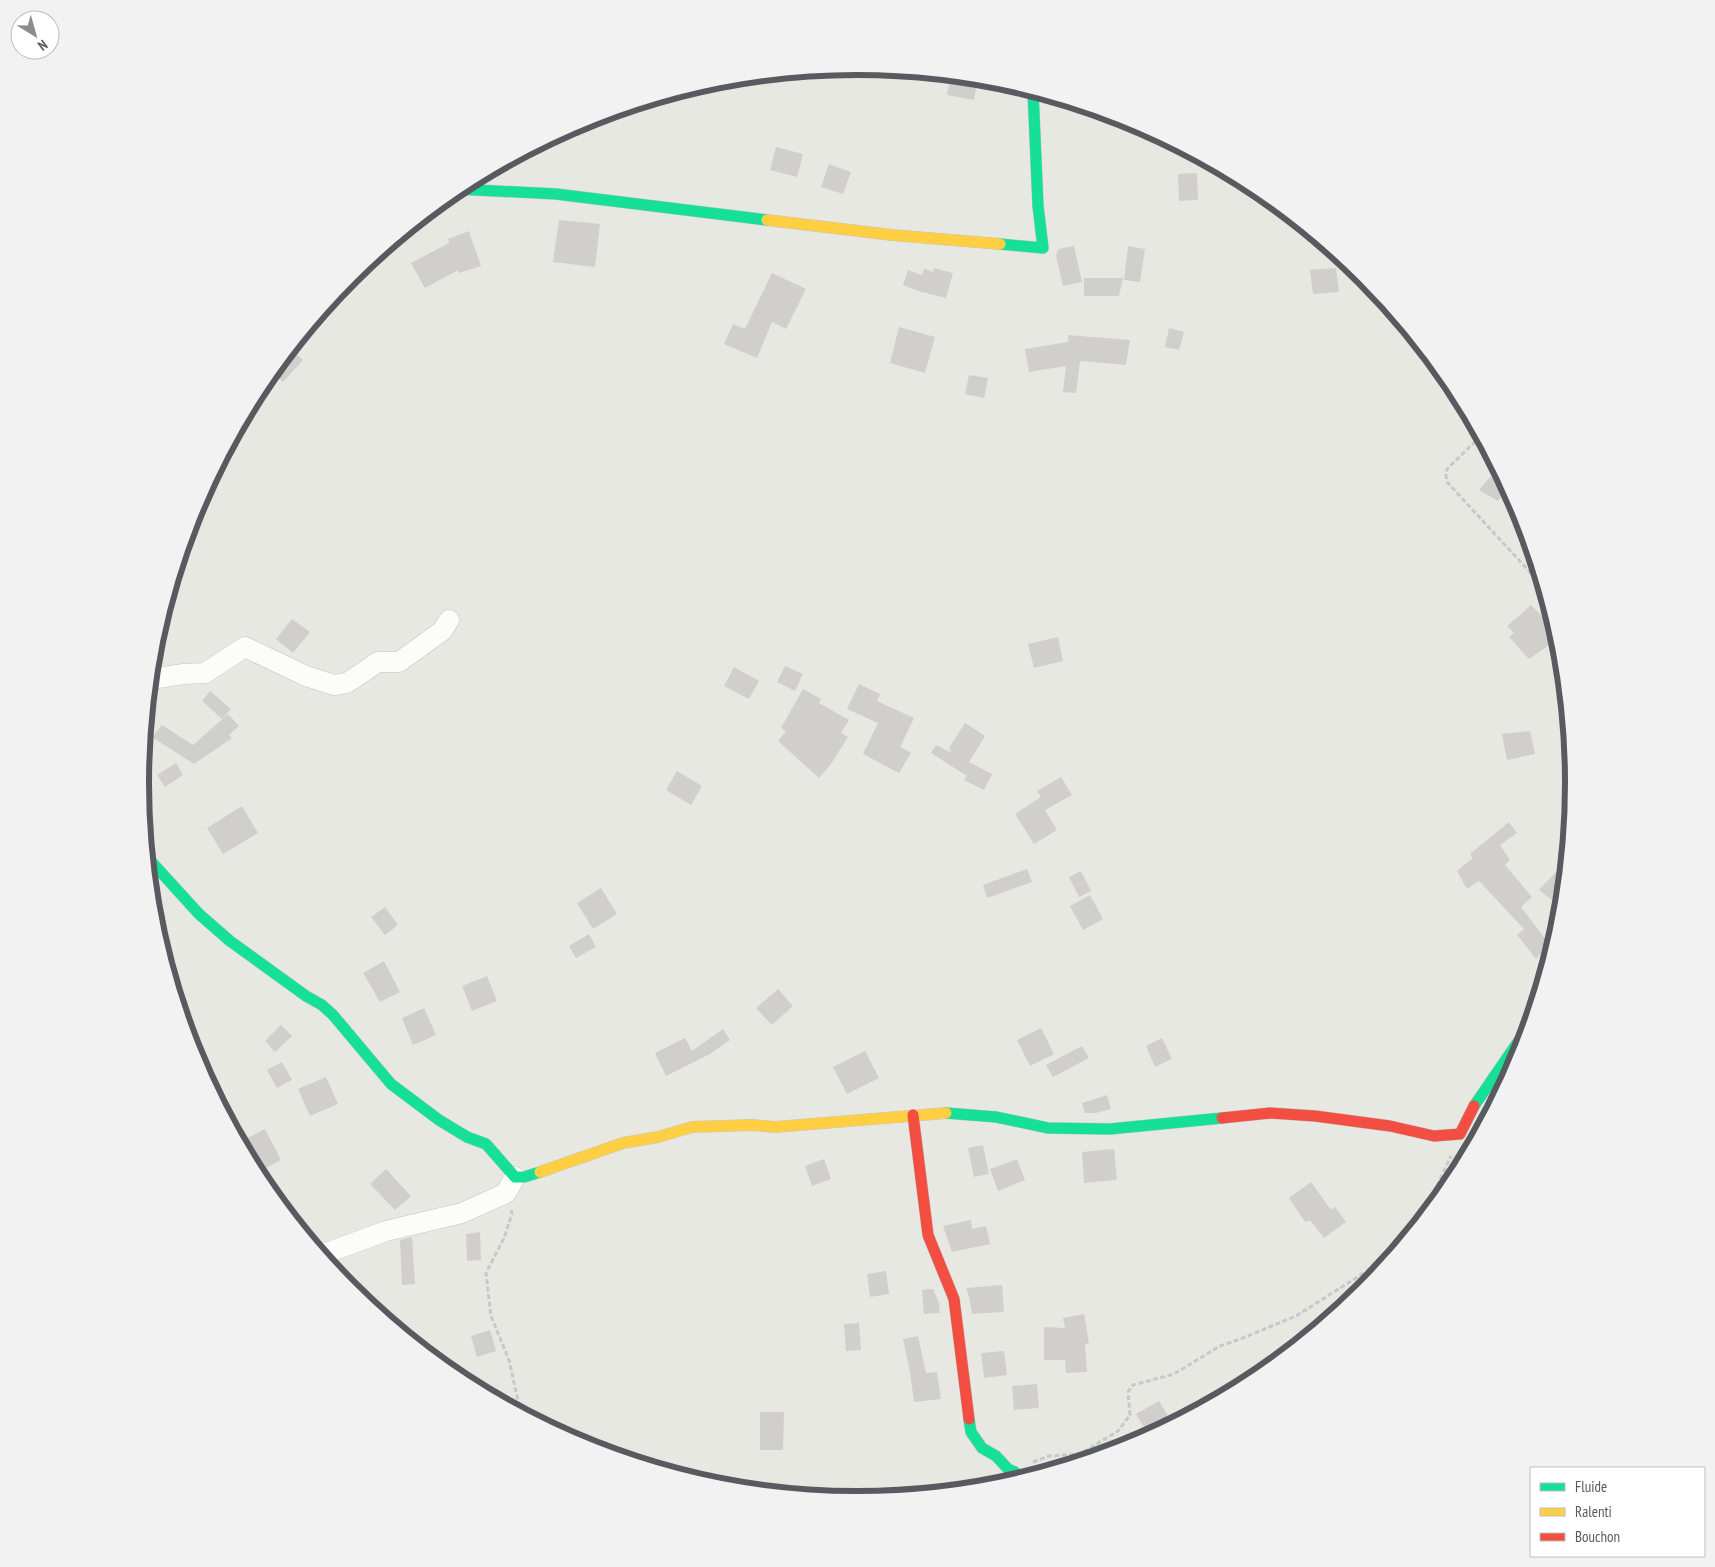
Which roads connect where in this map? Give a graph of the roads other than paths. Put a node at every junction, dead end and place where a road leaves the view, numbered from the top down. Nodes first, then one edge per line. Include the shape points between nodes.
1 (1033, 97) edge
2 (471, 190) edge
3 (449, 620) dead end
4 (157, 678) edge
5 (154, 865) edge
6 (1515, 1048) edge
7 (913, 1115) junction
8 (510, 1185) junction
9 (327, 1253) edge
10 (1015, 1472) road end

1 - 2 street via 1043,248 892,236 556,194
3 - 4 street via 442,631 399,662 378,662 347,683 334,685 306,676 244,646 206,673
5 - 8 street via 199,914 230,941 332,1015 391,1084 439,1120 486,1144
6 - 7 street via 1469,1114 1460,1134 1434,1136 1390,1126 1270,1113 1119,1128 1072,1129 1048,1128 996,1117 940,1113
7 - 8 street via 775,1127 692,1127 622,1143 524,1176
7 - 10 street via 928,1235 954,1299 971,1432 982,1448
8 - 9 street via 462,1213 386,1231

